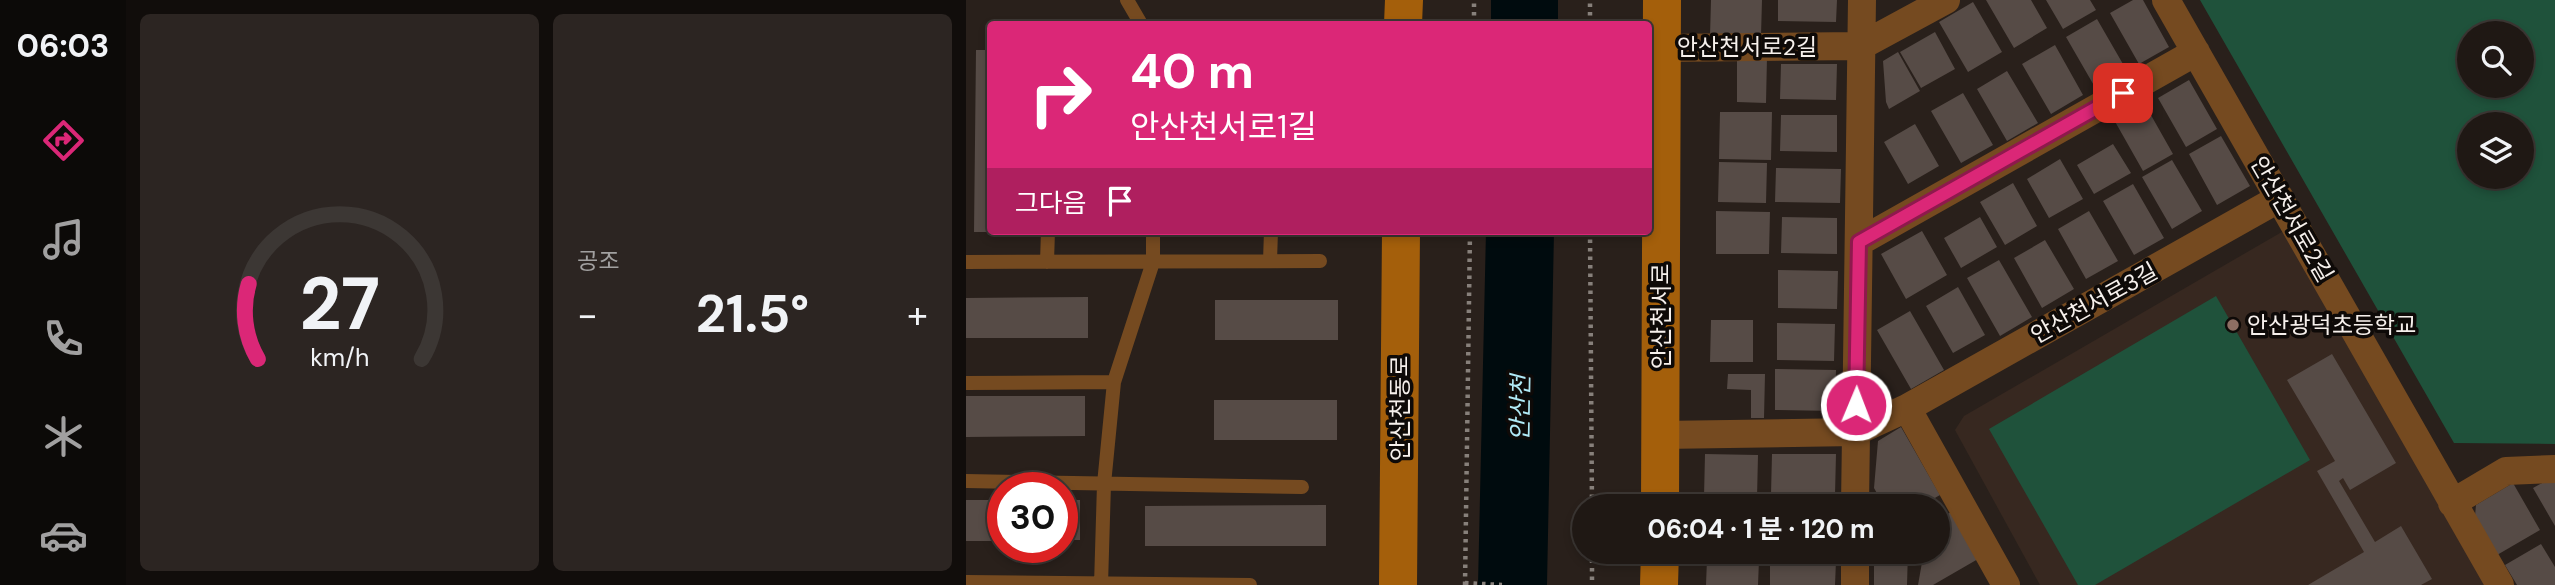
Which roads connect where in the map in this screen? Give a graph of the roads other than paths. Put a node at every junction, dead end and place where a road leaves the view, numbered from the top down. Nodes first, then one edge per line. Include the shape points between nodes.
1 (1127, 0) edge
2 (1404, 0) edge
3 (1662, 0) edge
4 (1862, 0) edge
5 (1946, 0) edge
6 (2166, 0) edge
7 (1139, 21) edge
8 (1403, 21) edge
9 (1861, 47) junction
10 (1662, 48) junction
11 (2196, 52) junction
12 (2280, 198) junction
13 (1048, 235) edge
14 (1153, 235) edge
15 (1271, 235) edge
16 (1401, 235) edge
17 (1859, 242) junction
18 (1270, 261) junction
19 (1320, 261) dead end
20 (966, 262) edge
21 (1047, 262) junction
22 (1153, 262) junction
23 (1114, 382) junction
24 (966, 383) edge
25 (1907, 408) junction
26 (1856, 432) junction
27 (1661, 435) junction
28 (2555, 469) edge
29 (966, 481) edge
30 (1104, 484) junction
31 (1302, 487) dead end
32 (1660, 494) edge
33 (1855, 494) edge
34 (2452, 503) junction
35 (1660, 564) edge
36 (1855, 564) edge
37 (966, 582) edge
38 (1101, 584) edge
39 (1250, 585) edge
40 (1398, 585) edge
41 (1659, 585) edge
42 (1855, 585) edge
43 (2007, 585) edge
44 (2500, 585) edge

1 - 7 lane
2 - 8 street
3 - 10 street, 안산천서로
4 - 9 street
5 - 9 street, 안산천서로2길
6 - 11 street, 안산천서로2길
9 - 10 street, 안산천서로2길
9 - 17 street
10 - 27 street, 안산천서로
11 - 12 street, 안산천서로2길
11 - 17 street
12 - 25 street, 안산천서로3길
12 - 34 street, 안산천서로2길
13 - 21 lane
14 - 22 lane
15 - 18 lane
16 - 40 street, 안산천동로
17 - 26 street
18 - 19 lane
18 - 22 lane
20 - 21 lane
21 - 22 lane
22 - 23 lane
23 - 24 lane
23 - 30 lane
25 - 26 street, 안산천서로3길
25 - 43 street
26 - 27 street, 안산천서로3길
26 - 33 street
27 - 32 street, 안산천서로
28 - 34 street via 2506,471
29 - 30 lane
30 - 31 lane
30 - 38 lane
34 - 44 street, 안산천서로2길
35 - 41 street
36 - 42 street
37 - 38 lane
38 - 39 lane

